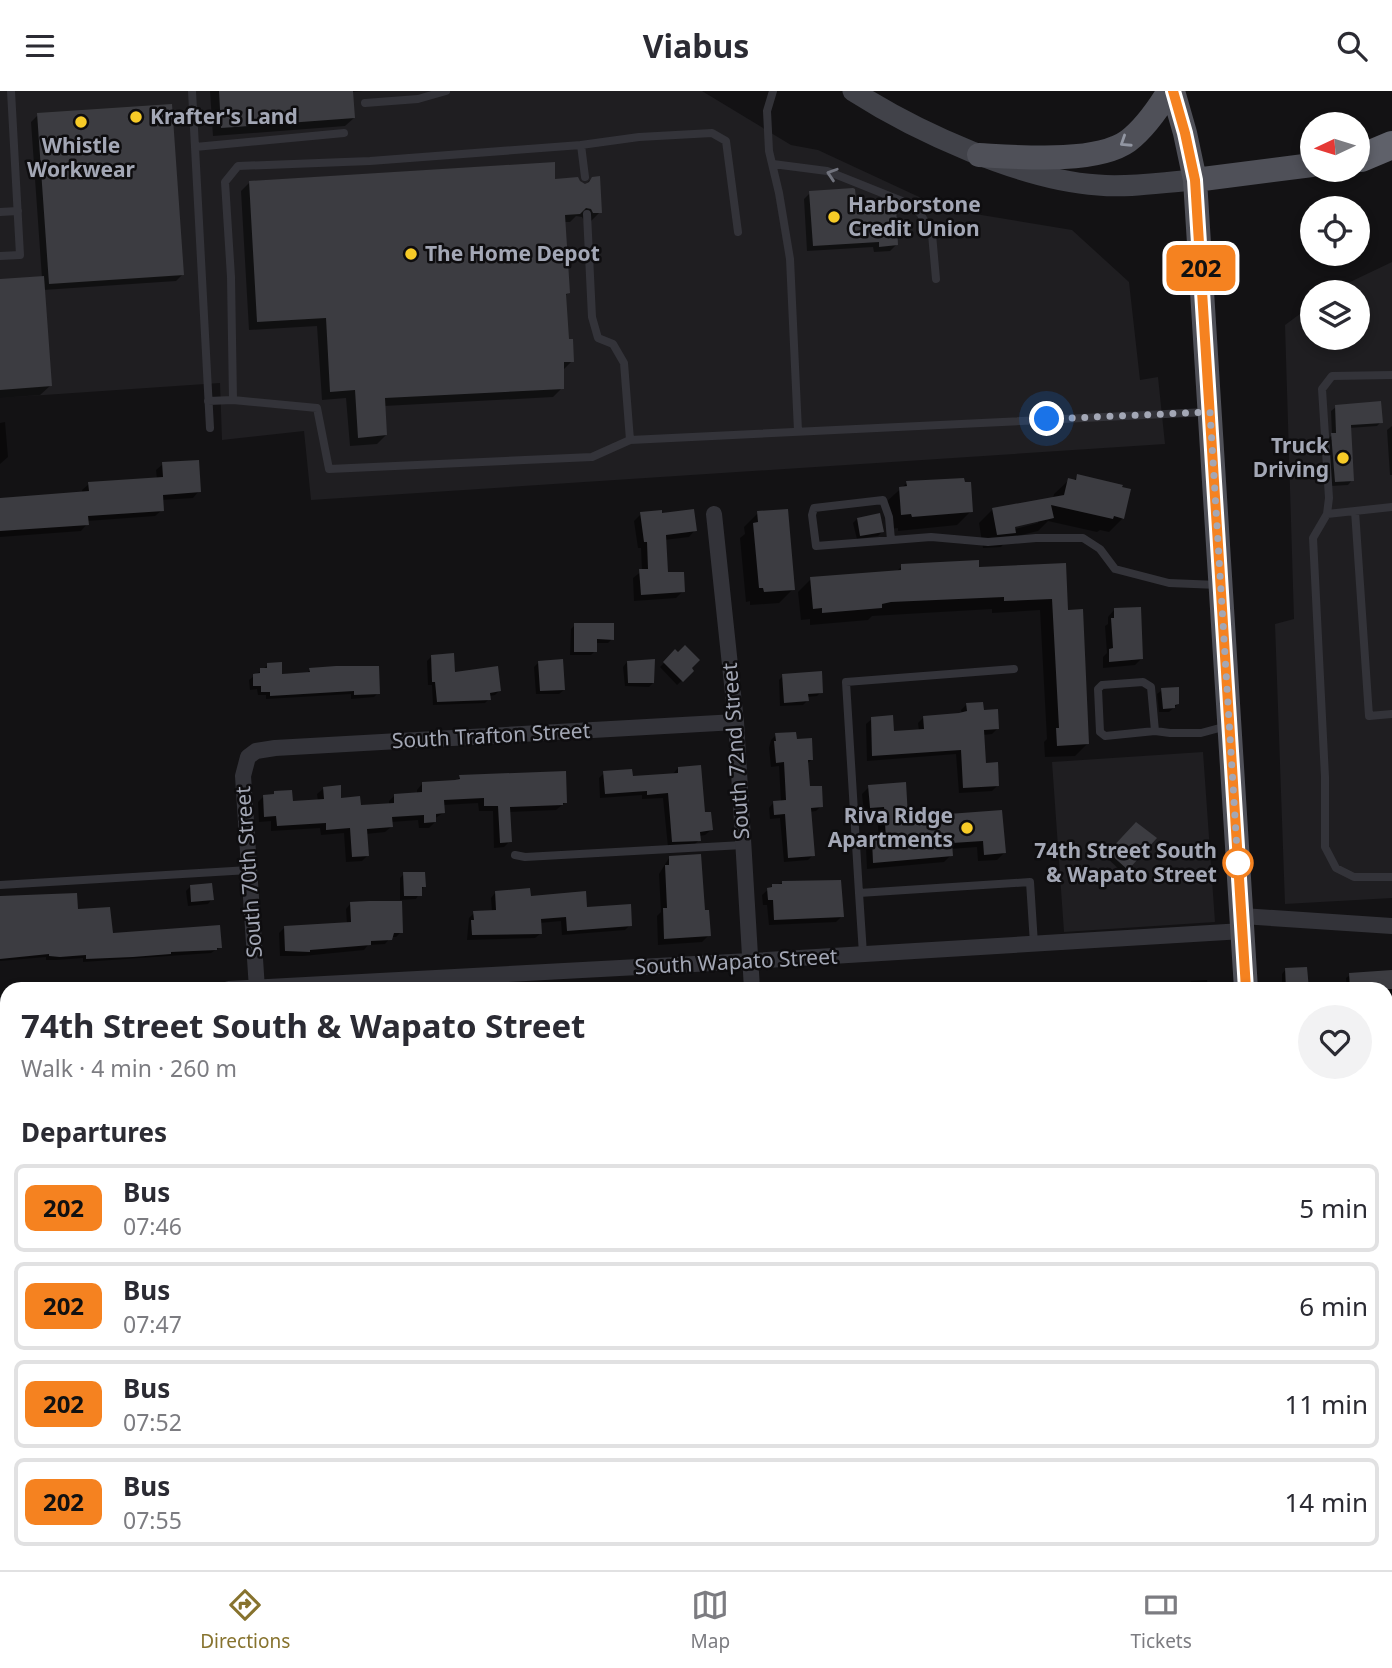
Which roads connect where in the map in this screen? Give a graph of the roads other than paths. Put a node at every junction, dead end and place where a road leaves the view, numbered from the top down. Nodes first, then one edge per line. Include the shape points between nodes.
1 (11, 91) edge
2 (192, 91) edge
3 (446, 91) edge
4 (452, 91) edge
5 (773, 91) edge
6 (853, 91) edge
7 (1171, 91) edge
8 (365, 103) dead end
9 (344, 134) dead end
10 (581, 145) junction
11 (1392, 145) edge
12 (195, 147) junction
13 (1392, 152) edge
14 (1370, 154) edge
15 (979, 155) junction
16 (1370, 156) edge
17 (773, 164) junction
18 (1300, 167) edge
19 (585, 177) dead end
20 (1195, 180) junction
21 (18, 211) junction
22 (0, 212) edge
23 (587, 214) dead end
24 (738, 232) dead end
25 (0, 256) edge
26 (936, 279) dead end
27 (1392, 375) edge
28 (233, 400) junction
29 (208, 401) junction
30 (1210, 412) junction
31 (209, 428) dead end
32 (798, 431) junction
33 (630, 440) junction
34 (1392, 507) edge
35 (1355, 511) junction
36 (714, 514) dead end
37 (1327, 514) junction
38 (891, 540) junction
39 (1221, 585) junction
40 (1014, 670) dead end
41 (1392, 714) edge
42 (736, 722) junction
43 (1230, 725) junction
44 (1155, 731) junction
45 (248, 757) joint
46 (743, 845) junction
47 (515, 855) dead end
48 (249, 870) junction
49 (1392, 877) edge
50 (0, 885) edge
51 (859, 893) junction
52 (1242, 924) junction
53 (1392, 926) edge
54 (1034, 944) junction
55 (863, 954) junction
56 (750, 961) junction
57 (257, 982) edge
58 (367, 982) edge
59 (751, 982) edge
60 (1246, 982) edge

1 - 21 lane
2 - 12 lane
3 - 4 lane
3 - 8 lane via 418,99
5 - 17 lane via 767,111
6 - 15 main road
7 -> 15 main road via 1135,135 1115,148 1081,155
7 - 20 main road
9 - 12 lane
10 - 19 lane
10 - 24 lane via 712,133 726,141
10 - 28 lane via 238,166 225,182
11 - 14 highway
12 - 29 lane
13 - 16 main road
15 - 20 main road via 1095,185
26 -> 17 lane via 932,235 920,213 902,201 827,171
17 - 32 lane via 790,259
18 - 20 main road
20 - 30 main road
21 - 22 lane
21 - 25 lane via 20,255
23 - 33 lane via 592,317 598,338 613,345 624,363
27 - 37 lane via 1332,376 1322,389
28 - 29 lane
28 - 33 lane via 317,408 329,469 593,457
29 - 31 lane
30 - 32 lane
30 - 39 main road
32 - 33 lane
34 - 35 lane
35 - 37 lane
35 - 41 lane via 1369,716
36 - 42 street, South 72nd Street
37 - 49 lane via 1313,538 1325,847 1336,868 1354,877
38 - 38 lane via 816,546 814,508 883,500
38 - 39 lane via 1083,538 1100,549 1115,569 1169,583
39 - 43 main road
40 - 51 lane via 846,682
42 - 45 street, South Trafton Street via 275,748
42 - 46 street, South 72nd Street
43 - 44 lane via 1201,733
43 - 52 main road
44 - 44 lane via 1105,736 1098,689 1143,682 1151,687
45 - 48 street, South 70th Street via 243,776
46 - 47 lane
46 - 56 street, South 72nd Street
48 - 50 lane
48 - 57 street, South 70th Street
51 - 54 lane via 1030,882
51 - 55 lane
52 - 53 street, South Wapato Street
52 - 54 street, South Wapato Street
52 - 60 main road
54 - 55 street, South Wapato Street
55 - 56 street, South Wapato Street
56 - 58 street, South Wapato Street
56 - 59 street, South 72nd Street

